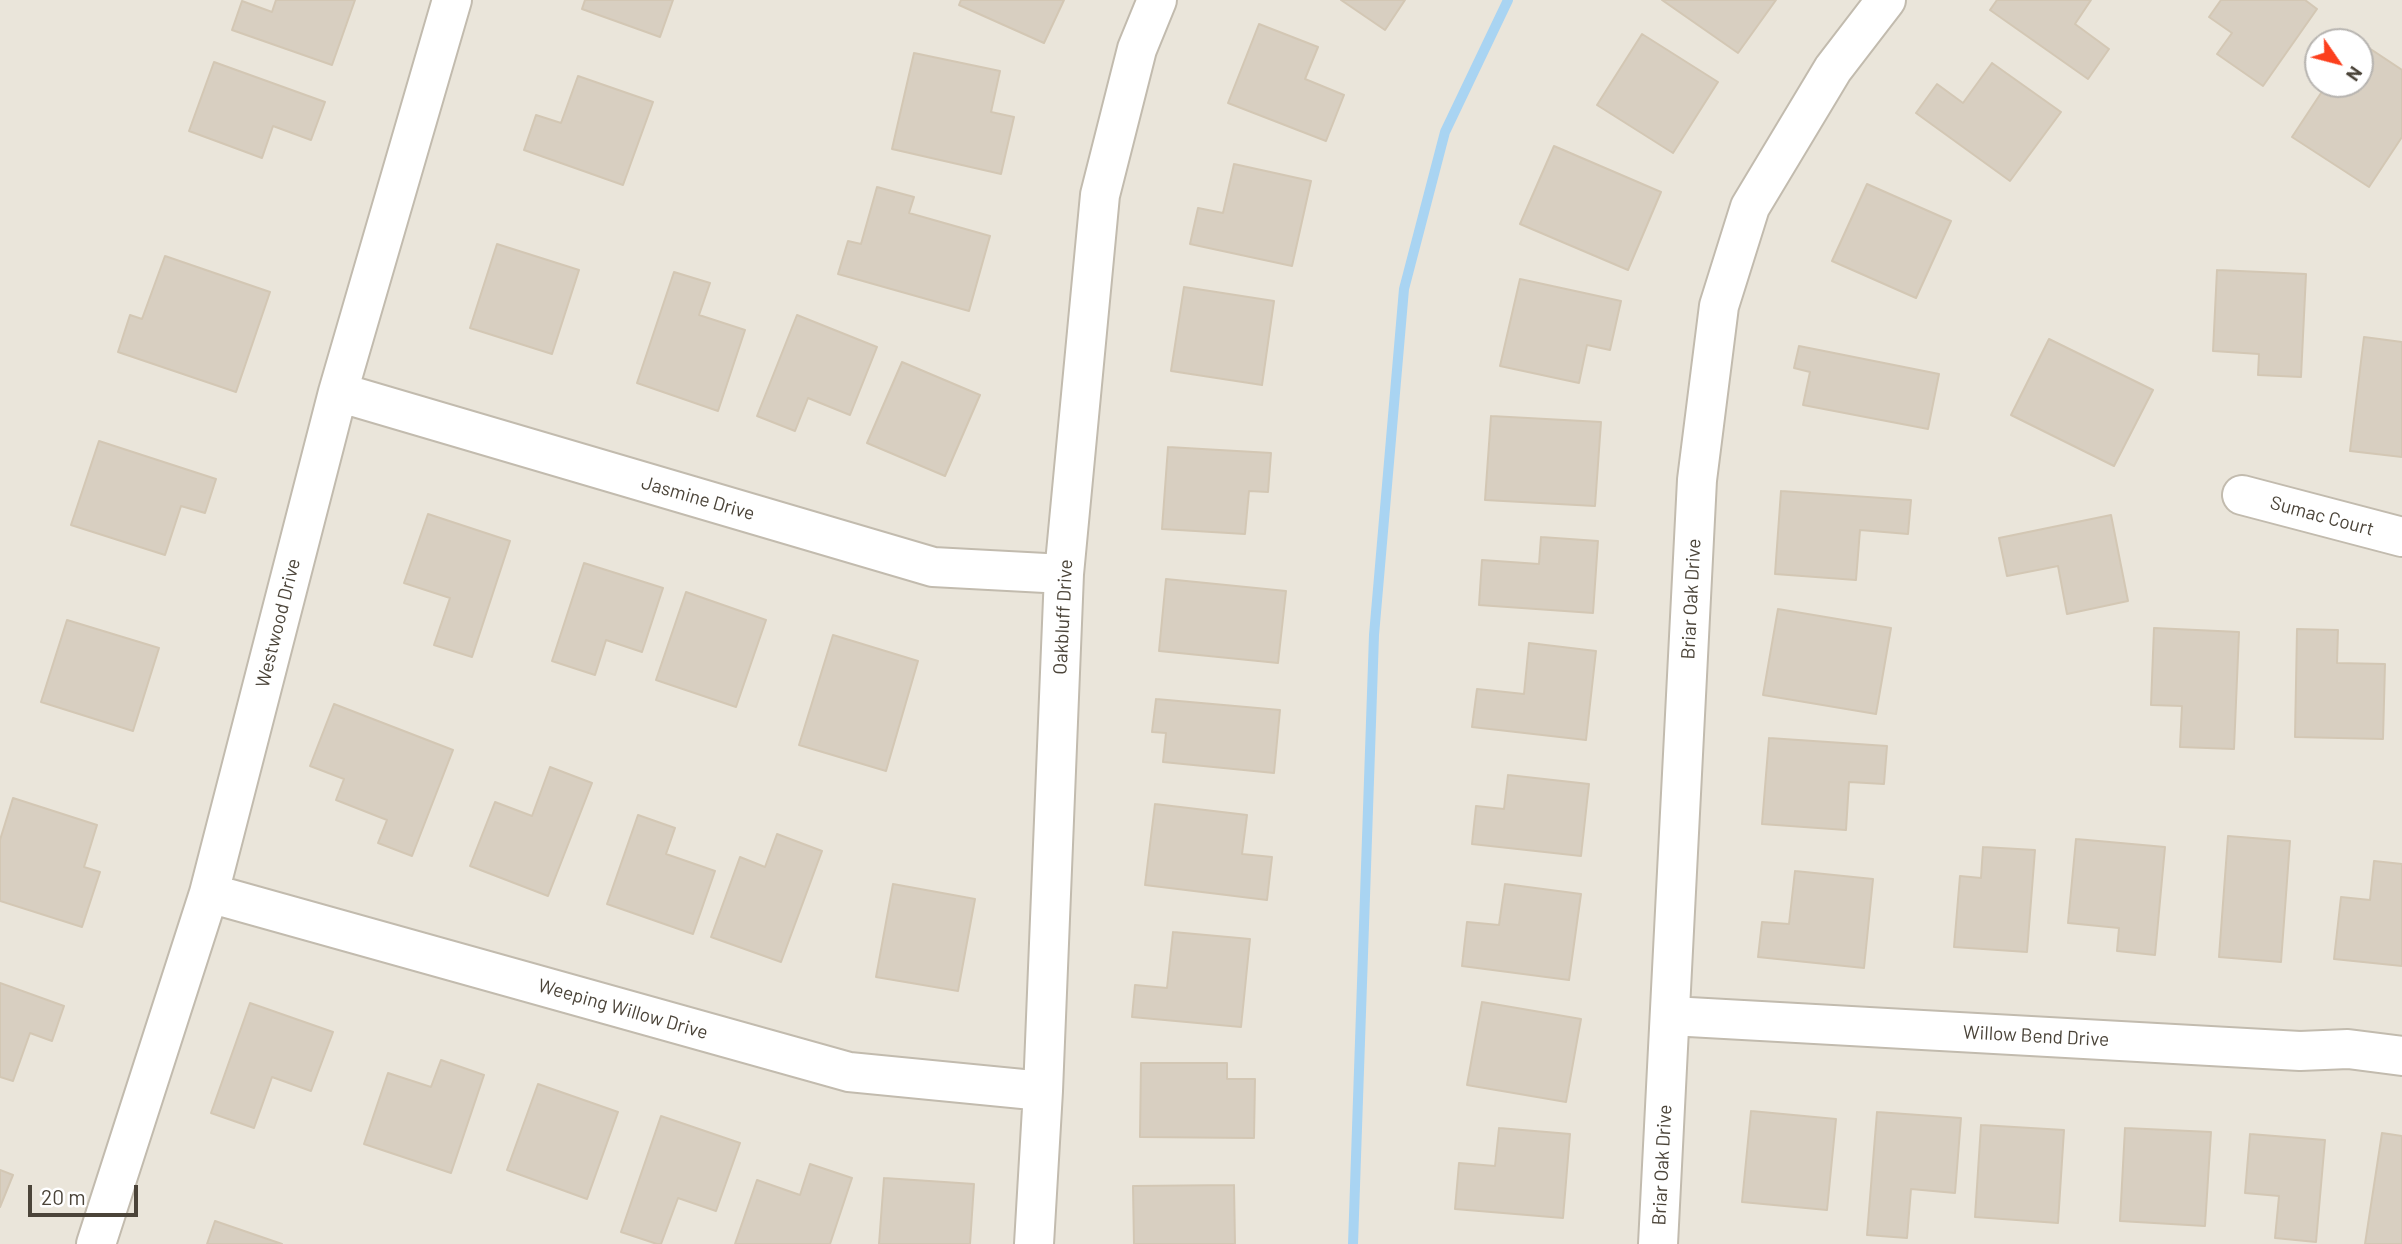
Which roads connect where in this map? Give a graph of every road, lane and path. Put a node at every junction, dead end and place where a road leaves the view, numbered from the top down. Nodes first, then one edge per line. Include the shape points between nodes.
1 (452, 0) edge
2 (1157, 0) edge
3 (1886, 0) edge
4 (338, 392) junction
5 (2242, 495) dead end
6 (2402, 537) edge
7 (1064, 573) junction
8 (209, 893) junction
9 (1671, 1016) junction
10 (2402, 1056) edge
11 (1043, 1091) junction
12 (96, 1244) edge
13 (1034, 1244) edge
14 (1658, 1244) edge

1 - 4 street, Westwood Drive
2 - 7 street, Oakbluff Drive via 1137,49 1100,195
3 - 9 street, Briar Oak Drive via 1833,69 1749,207 1718,306 1697,480
4 - 7 street, Jasmine Drive via 933,568
4 - 8 street, Westwood Drive
5 - 6 street, Sumac Court
7 - 11 street, Oakbluff Drive
8 - 11 street, Weeping Willow Drive via 849,1072
8 - 12 street, Westwood Drive
9 - 10 street, Willow Bend Drive via 2300,1051 2348,1049
9 - 14 street, Briar Oak Drive
11 - 13 street, Oakbluff Drive

